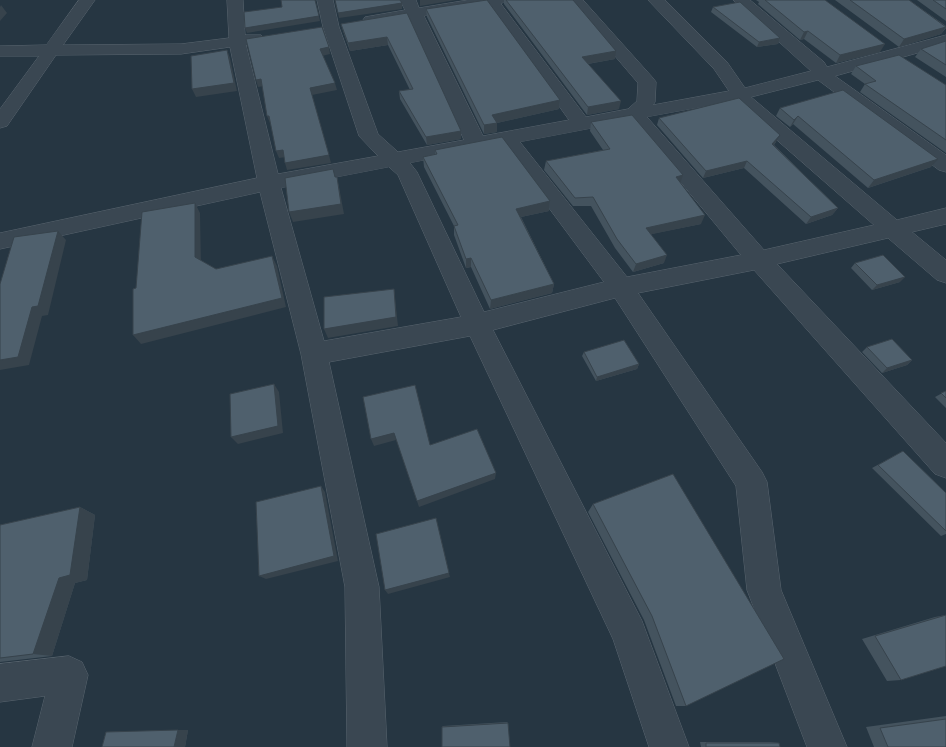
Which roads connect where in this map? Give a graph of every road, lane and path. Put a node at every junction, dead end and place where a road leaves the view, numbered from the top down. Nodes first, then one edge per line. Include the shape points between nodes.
1 (87, 0) edge
2 (235, 0) edge
3 (325, 0) edge
4 (493, 0) edge
5 (575, 0) edge
6 (656, 0) edge
7 (741, 0) edge
8 (411, 7) edge
9 (338, 26) junction
10 (944, 31) edge
11 (275, 36) edge
12 (238, 42) junction
13 (51, 50) junction
14 (0, 51) edge
15 (821, 74) junction
16 (741, 94) junction
17 (634, 114) junction
18 (0, 122) edge
19 (581, 124) junction
20 (506, 137) junction
21 (476, 143) junction
22 (394, 159) junction
23 (946, 165) edge
24 (269, 183) junction
25 (946, 216) edge
26 (894, 229) junction
27 (0, 241) edge
28 (759, 260) junction
29 (946, 274) edge
30 (621, 287) junction
31 (477, 324) junction
32 (314, 354) junction
33 (946, 464) edge
34 (0, 683) edge
35 (52, 747) edge
36 (367, 747) edge
37 (669, 747) edge
38 (827, 747) edge

1 - 13 street
2 - 12 street
3 - 9 street
4 - 8 street
4 - 19 street
5 - 17 street via 647,82 646,102
6 - 16 street via 721,66
7 - 15 street via 818,66
8 - 9 street
8 - 21 street
9 - 22 street via 369,136
10 - 15 street via 897,55
11 - 12 street
12 - 13 street via 180,49
12 - 24 street
13 - 14 street
13 - 18 street
15 - 16 street
15 - 23 street
16 - 17 street
16 - 26 street via 746,103
17 - 19 street
17 - 28 street
19 - 20 street
20 - 21 street
20 - 30 street
21 - 22 street
22 - 24 street
22 - 31 street via 407,172
24 - 27 street
24 - 32 street
25 - 26 street
26 - 28 street
26 - 29 street
28 - 30 street
28 - 33 street
30 - 31 street
30 - 38 street via 751,482 764,590
31 - 32 street
31 - 37 street via 629,634
32 - 36 street via 362,587
34 - 35 street via 70,675

